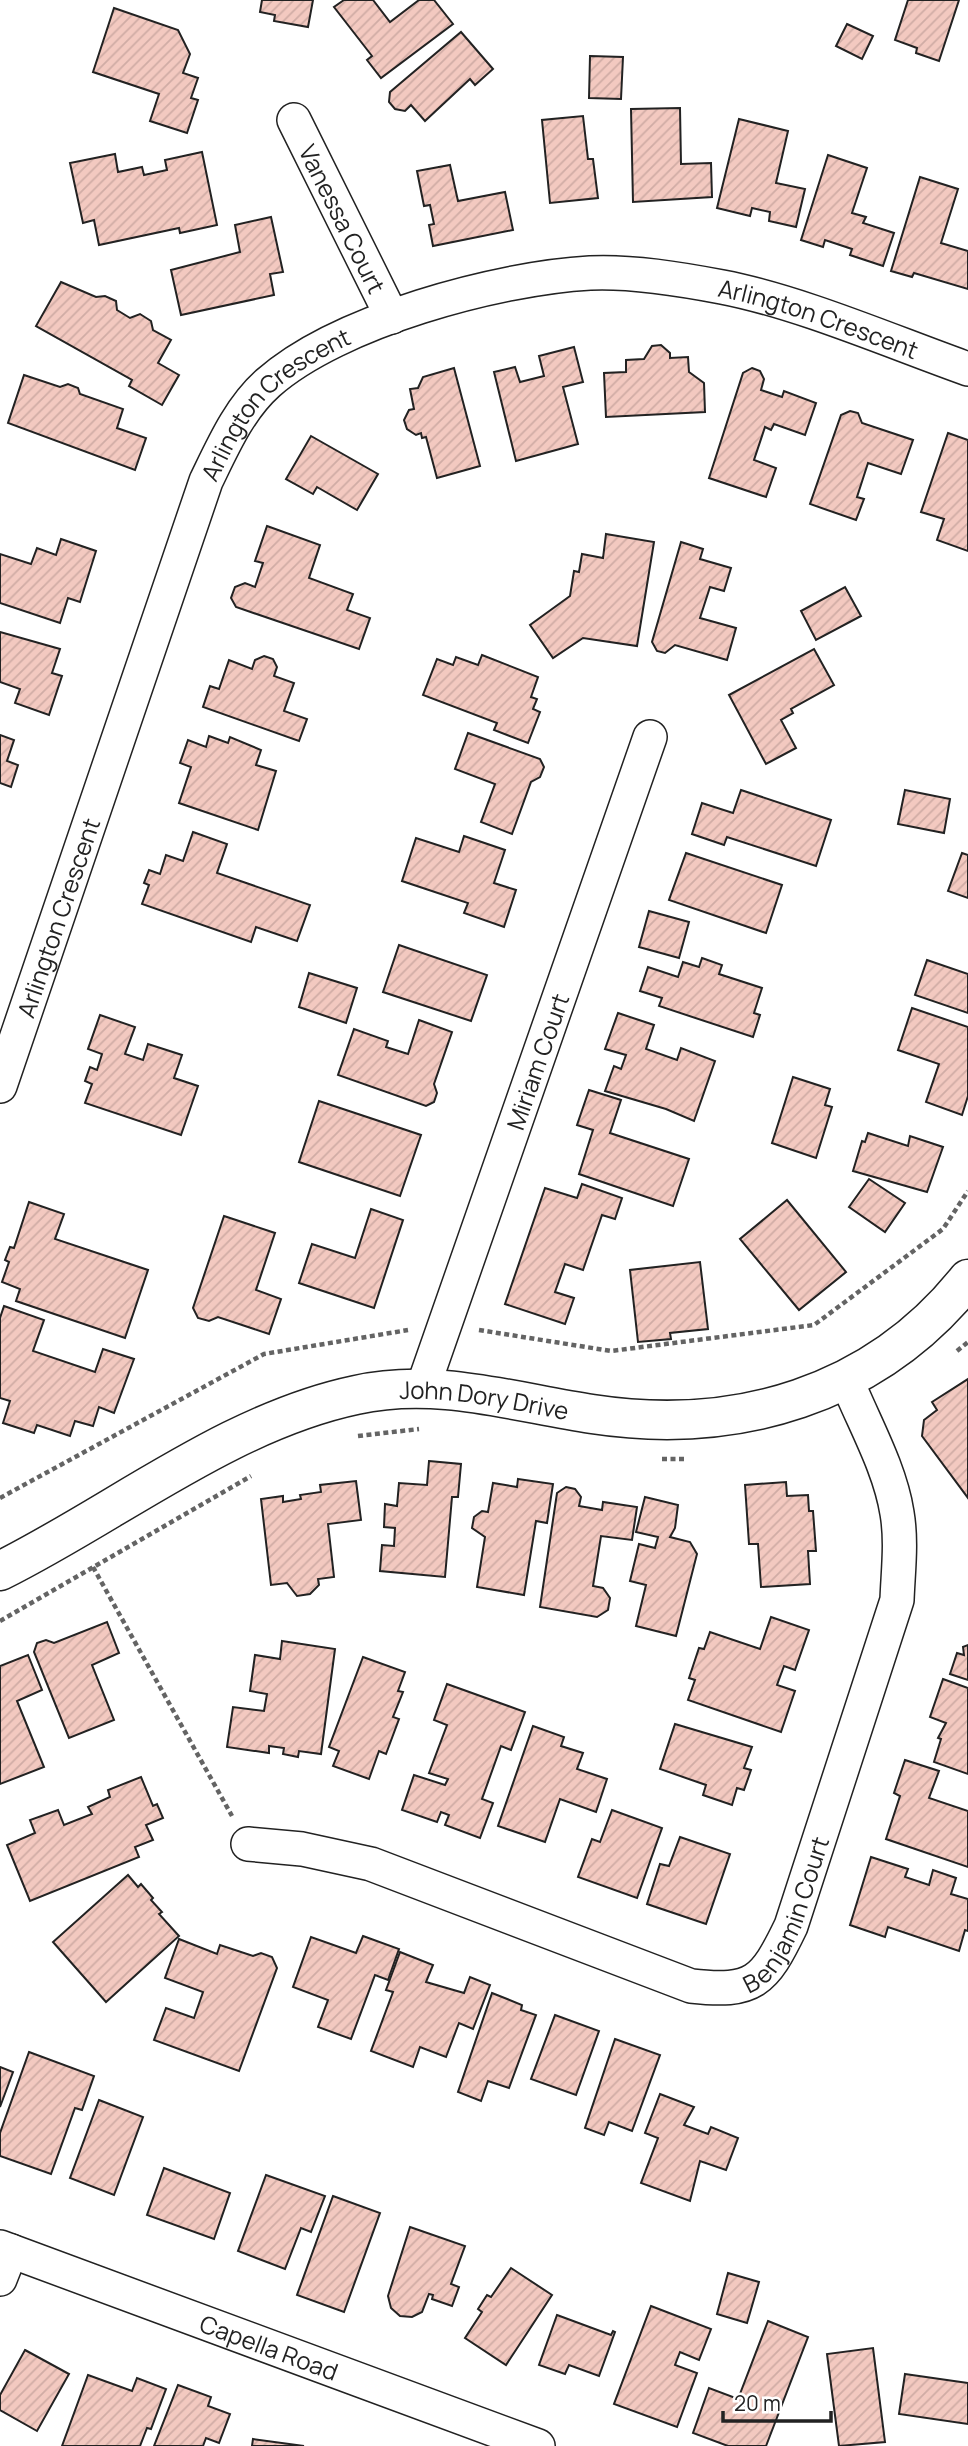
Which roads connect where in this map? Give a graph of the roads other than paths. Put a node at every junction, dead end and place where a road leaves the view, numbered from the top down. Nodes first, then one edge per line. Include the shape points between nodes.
1 (294, 120) dead end
2 (392, 317) junction
3 (968, 369) edge
4 (650, 737) dead end
5 (0, 1086) edge
6 (968, 1279) edge
7 (847, 1381) junction
8 (423, 1387) junction
9 (2, 1564) edge
10 (248, 1844) road end
11 (4, 2259) edge
12 (538, 2446) edge

1 - 2 street, Vanessa Court
2 - 3 street, Arlington Crescent via 517,284 590,273 650,277 724,287
2 - 5 street, Arlington Crescent via 359,328 268,383 233,424 206,481
4 - 8 street, Miriam Court
6 - 7 street, John Dory Drive via 950,1303 902,1344
7 - 8 street, John Dory Drive via 761,1410 711,1419 595,1414
7 - 10 street, Benjamin Court via 897,1513 897,1601 792,1926 768,1971 747,1985 721,1989 691,1986 371,1864 339,1855
8 - 9 street, John Dory Drive via 355,1395 269,1423 73,1531
11 - 12 street, Capella Road

